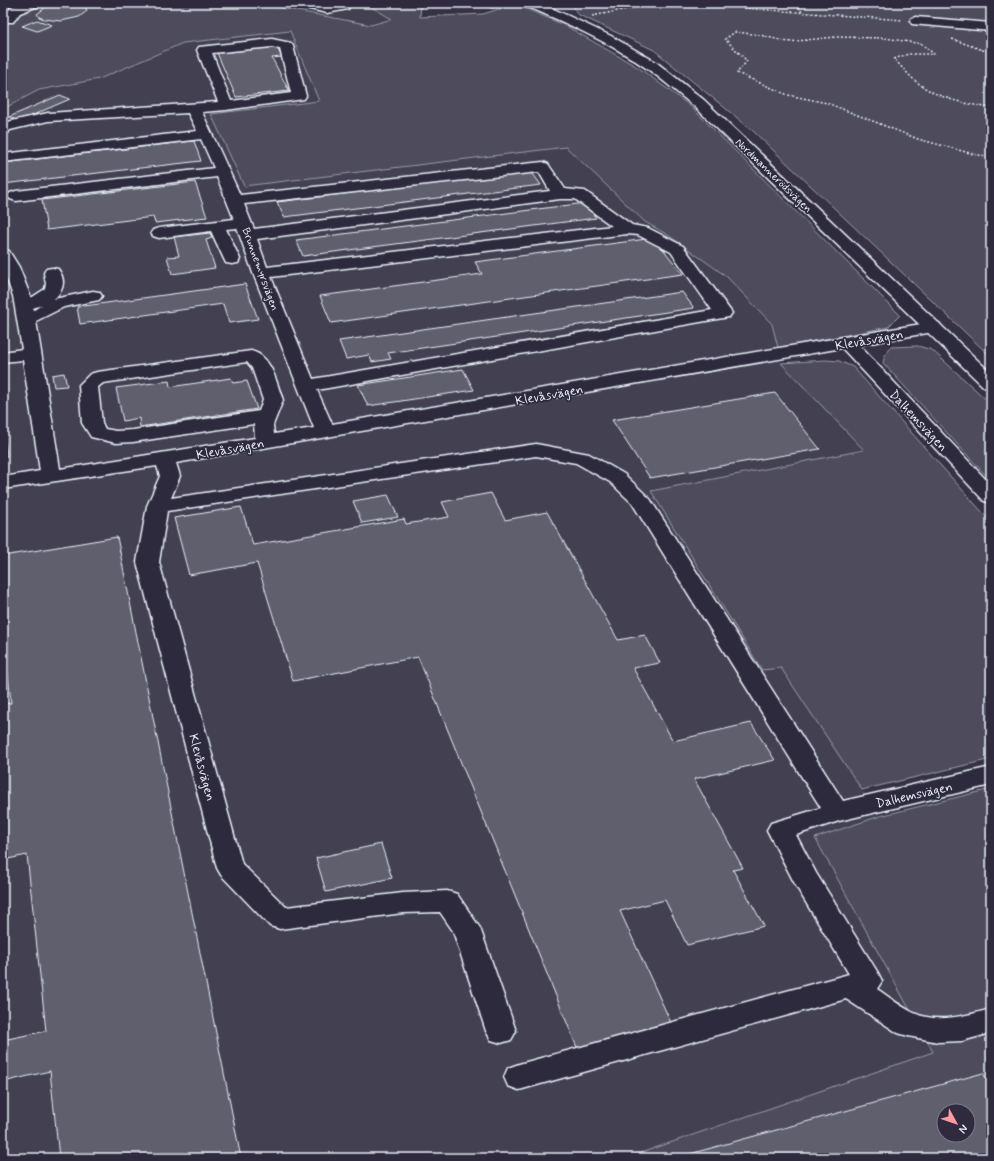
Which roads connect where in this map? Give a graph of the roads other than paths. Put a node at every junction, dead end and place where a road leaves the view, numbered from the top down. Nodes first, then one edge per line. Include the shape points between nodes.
1 (34, 3) edge
2 (302, 3) edge
3 (345, 3) edge
4 (530, 3) edge
5 (9, 19) dead end
6 (916, 21) road end
7 (991, 27) edge
8 (226, 106) junction
9 (193, 108) junction
10 (3, 130) edge
11 (206, 134) junction
12 (3, 158) edge
13 (222, 172) junction
14 (560, 194) junction
15 (16, 196) dead end
16 (235, 200) junction
17 (217, 226) junction
18 (246, 229) junction
19 (627, 229) junction
20 (158, 233) dead end
21 (3, 255) edge
22 (232, 259) dead end
23 (52, 273) dead end
24 (261, 273) junction
25 (93, 296) dead end
26 (25, 312) junction
27 (933, 327) junction
28 (846, 343) junction
29 (31, 353) junction
30 (3, 357) edge
31 (991, 383) edge
32 (306, 386) junction
33 (266, 416) junction
34 (325, 432) junction
35 (266, 442) junction
36 (166, 459) junction
37 (51, 475) junction
38 (3, 483) edge
39 (991, 497) edge
40 (157, 506) junction
41 (991, 776) edge
42 (837, 812) junction
43 (849, 986) junction
44 (991, 1021) edge
45 (501, 1031) dead end
46 (519, 1077) dead end

1 - 5 street via 15,10
2 - 3 street via 327,9 344,6
4 - 27 street, Nordmannerödsvägen via 612,42 651,65 699,103
6 - 7 street
8 - 8 street via 299,96 286,46 272,43 204,50
8 - 9 street
9 - 10 street via 48,117 5,127
9 - 11 street, Brunnemyrsvägen
11 - 12 street
11 - 13 street, Brunnemyrsvägen
13 - 15 street
13 - 16 street, Brunnemyrsvägen
14 - 16 street via 542,167
14 - 18 street
14 - 19 street via 579,194
16 - 18 street, Brunnemyrsvägen
17 - 18 street
17 - 20 street
17 - 22 street
18 - 24 street, Brunnemyrsvägen
19 - 24 street
19 - 32 street via 642,231 677,249 723,313
21 - 26 street via 16,279
23 - 26 street via 54,290
24 - 32 street, Brunnemyrsvägen
25 - 26 street via 59,303 39,314
26 - 29 street
27 - 28 street, Klevåsvägen
27 - 31 street, Nordmannerödsvägen
28 - 34 street, Klevåsvägen
28 - 39 street, Dalhemsvägen
29 - 30 street
29 - 37 street
32 - 34 street, Brunnemyrsvägen
33 - 33 street via 116,437 98,433 92,423 88,385 97,378 251,356 261,366 273,400
33 - 35 street via 263,425
34 - 35 street, Klevåsvägen
35 - 36 street, Klevåsvägen
36 - 37 street, Klevåsvägen
36 - 40 street, Klevåsvägen via 170,476
37 - 38 street, Klevåsvägen
40 - 42 street via 536,450 582,458 617,478 640,499
40 - 45 street, Klevåsvägen via 148,562 230,868 280,918 403,903 447,901 466,928
41 - 42 street, Dalhemsvägen
42 - 43 street, Dalhemsvägen via 780,830 806,879 868,981
43 - 44 street via 908,1024 938,1030 962,1029
43 - 46 street

